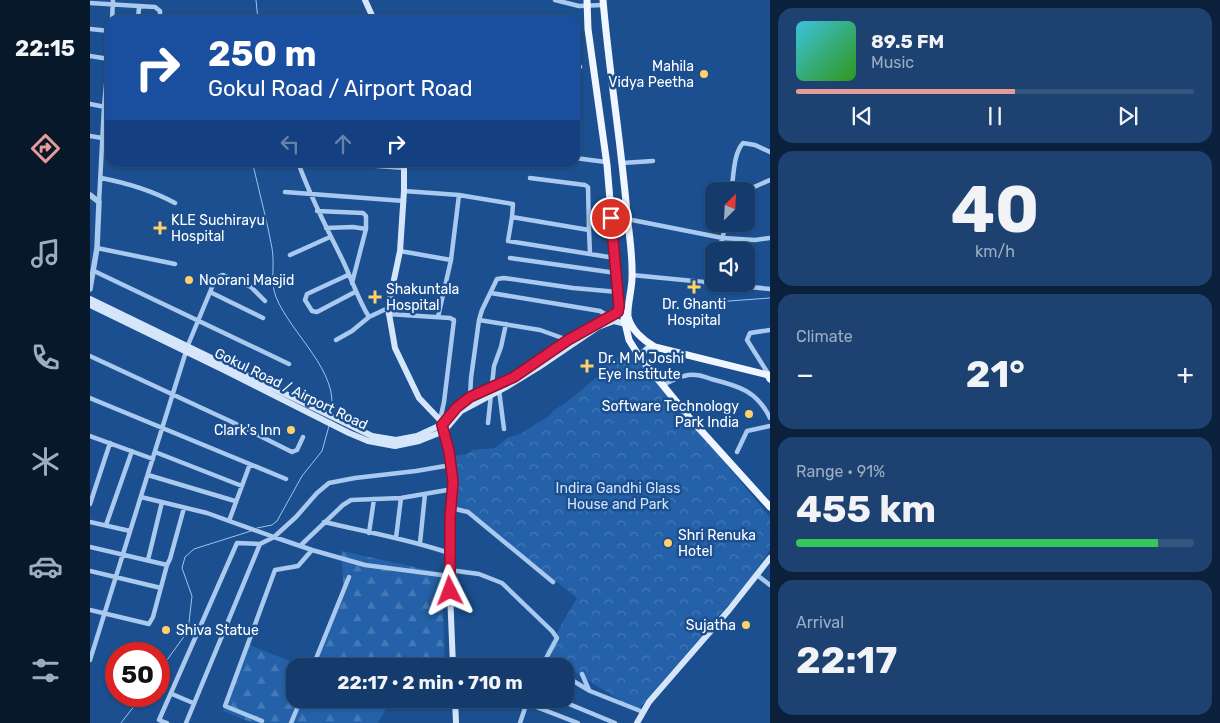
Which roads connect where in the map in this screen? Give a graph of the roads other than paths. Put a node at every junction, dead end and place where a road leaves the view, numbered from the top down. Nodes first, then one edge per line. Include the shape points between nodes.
1 (365, 0) edge
2 (555, 0) edge
3 (113, 2) edge
4 (90, 3) edge
5 (587, 3) edge
6 (603, 3) edge
7 (139, 7) junction
8 (112, 15) edge
9 (138, 15) edge
10 (160, 15) edge
11 (372, 15) edge
12 (90, 29) edge
13 (105, 30) edge
14 (90, 56) edge
15 (105, 58) edge
16 (105, 95) edge
17 (90, 104) edge
18 (104, 107) junction
19 (90, 136) edge
20 (102, 138) junction
21 (770, 152) edge
22 (580, 159) edge
23 (653, 161) dead end
24 (606, 162) junction
25 (622, 162) junction
26 (300, 167) edge
27 (404, 167) edge
28 (101, 178) junction
29 (530, 178) dead end
30 (770, 180) edge
31 (733, 182) edge
32 (755, 187) edge
33 (404, 191) junction
34 (285, 192) dead end
35 (309, 194) junction
36 (90, 195) edge
37 (459, 195) junction
38 (404, 201) junction
39 (98, 202) junction
40 (175, 203) dead end
41 (317, 211) junction
42 (512, 217) junction
43 (627, 219) junction
44 (326, 228) junction
45 (366, 229) junction
46 (589, 230) junction
47 (724, 232) edge
48 (330, 237) junction
49 (723, 238) junction
50 (770, 238) edge
51 (722, 242) edge
52 (97, 248) junction
53 (400, 251) junction
54 (590, 254) junction
55 (290, 255) dead end
56 (510, 258) dead end
57 (615, 258) junction
58 (451, 260) junction
59 (175, 264) dead end
60 (94, 270) junction
61 (616, 274) junction
62 (348, 275) junction
63 (632, 275) junction
64 (705, 282) edge
65 (352, 283) junction
66 (755, 287) edge
67 (90, 289) edge
68 (770, 289) edge
69 (210, 292) junction
70 (355, 292) junction
71 (618, 292) junction
72 (491, 293) junction
73 (90, 299) edge
74 (265, 302) dead end
75 (90, 306) edge
76 (619, 306) junction
77 (388, 311) junction
78 (626, 315) junction
79 (369, 317) junction
80 (438, 317) junction
81 (263, 318) dead end
82 (198, 320) junction
83 (479, 320) junction
84 (607, 320) junction
85 (506, 324) junction
86 (626, 324) junction
87 (770, 330) edge
88 (336, 340) dead end
89 (568, 340) junction
90 (654, 347) junction
91 (187, 349) junction
92 (90, 356) edge
93 (639, 356) junction
94 (289, 364) dead end
95 (769, 376) edge
96 (663, 385) junction
97 (500, 390) junction
98 (492, 391) junction
99 (173, 394) junction
100 (470, 397) junction
101 (90, 398) edge
102 (322, 415) junction
103 (770, 418) edge
104 (488, 423) dead end
105 (442, 425) junction
106 (770, 426) edge
107 (162, 429) junction
108 (504, 429) dead end
109 (90, 436) edge
110 (303, 436) dead end
111 (371, 438) junction
112 (110, 443) junction
113 (132, 451) junction
114 (155, 452) junction
115 (737, 452) dead end
116 (153, 459) junction
117 (250, 464) junction
118 (451, 465) junction
119 (148, 475) junction
120 (286, 479) dead end
121 (242, 486) junction
122 (453, 489) junction
123 (425, 494) junction
124 (141, 497) junction
125 (401, 498) junction
126 (374, 499) junction
127 (235, 501) junction
128 (162, 502) junction
129 (90, 504) edge
130 (770, 507) edge
131 (184, 508) junction
132 (451, 508) junction
133 (229, 521) junction
134 (90, 522) edge
135 (324, 522) junction
136 (106, 525) junction
137 (130, 531) junction
138 (370, 533) junction
139 (274, 536) junction
140 (396, 538) junction
141 (420, 543) junction
142 (260, 544) junction
143 (90, 546) edge
144 (300, 546) junction
145 (312, 550) junction
146 (449, 553) junction
147 (123, 554) junction
148 (770, 558) edge
149 (148, 560) junction
150 (167, 565) junction
151 (90, 571) edge
152 (449, 573) junction
153 (757, 575) junction
154 (116, 577) junction
155 (348, 577) dead end
156 (553, 582) dead end
157 (770, 585) edge
158 (161, 588) junction
159 (90, 610) edge
160 (104, 613) junction
161 (316, 658) edge
162 (453, 658) edge
163 (546, 658) edge
164 (90, 660) edge
165 (582, 674) dead end
166 (574, 681) edge
167 (590, 691) junction
168 (172, 694) junction
169 (193, 703) junction
170 (574, 706) edge
171 (297, 708) edge
172 (455, 708) edge
173 (525, 708) edge
174 (543, 708) edge
175 (642, 712) junction
176 (262, 720) dead end
177 (159, 722) edge
178 (520, 722) edge
179 (167, 723) edge
180 (186, 723) edge
181 (291, 723) edge
182 (456, 723) edge
183 (527, 723) edge
184 (578, 723) edge
185 (615, 723) edge
186 (637, 723) edge

1 - 11 main road
2 - 5 street
3 - 4 street
3 - 7 street
3 - 8 street
5 - 6 street
5 - 24 main road
6 - 25 main road
7 - 9 street
7 - 10 street via 158,8
12 - 13 street
14 - 15 street
16 - 18 street
17 - 18 street
18 - 20 street
19 - 20 street
20 - 28 street
21 - 31 street via 743,143 737,154
22 - 24 street
23 - 25 street
24 - 57 main road
25 - 43 main road
26 - 35 street
27 - 33 main road
28 - 39 street
28 - 40 street via 158,194
29 - 46 street via 588,187
30 - 32 street
33 - 37 street
33 - 38 main road
34 - 35 street
35 - 38 street
35 - 41 street
36 - 39 street
37 - 42 street via 513,204
37 - 58 street
38 - 53 main road
39 - 52 street
41 - 44 street
41 - 45 street via 363,213
42 - 46 street
42 - 54 street via 508,241
43 - 49 street
43 - 63 main road
44 - 45 street
44 - 48 street
45 - 65 street
46 - 54 street
47 - 49 street
48 - 55 street
48 - 62 street
49 - 50 street
49 - 51 street
52 - 59 street
52 - 60 street
53 - 58 street
53 - 77 main road
54 - 57 street
56 - 61 street
57 - 61 main road
58 - 80 street
60 - 67 street
60 - 82 street
61 - 71 main road
62 - 65 street
62 - 70 street via 307,294 305,300 316,312
63 - 64 street
63 - 78 main road
65 - 70 street
66 - 68 street
69 - 74 street via 217,277 223,276 251,287
69 - 81 street
69 - 82 street
70 - 79 street
71 - 72 street via 500,278
71 - 76 main road
72 - 83 street
72 - 84 street via 600,311
73 - 91 main road, Gokul Road / Airport Road
75 - 91 main road, Gokul Road / Airport Road
76 - 78 main road
76 - 84 main road, Gokul Road / Airport Road via 618,312
77 - 79 street
77 - 80 street
77 - 105 main road via 395,348 412,386
78 - 84 main road, Gokul Road / Airport Road
78 - 86 main road
78 - 90 main road via 639,335
79 - 88 street
80 - 105 street via 452,319 454,323
82 - 91 street
82 - 94 street
83 - 85 street
83 - 100 street
84 - 86 main road
84 - 89 main road, Gokul Road / Airport Road
84 - 97 main road, Gokul Road / Airport Road via 539,368
85 - 89 street via 540,330
85 - 98 street via 494,366
86 - 93 main road via 629,340
87 - 95 street via 750,333 747,340
89 - 98 main road, Gokul Road / Airport Road
90 - 93 main road
90 - 95 main road
91 - 99 street
91 - 102 main road, Gokul Road / Airport Road
92 - 99 street
93 - 96 main road
96 - 103 street via 693,375 735,385 762,403
96 - 130 main road
97 - 98 main road, Gokul Road / Airport Road
97 - 108 street
98 - 100 main road, Gokul Road / Airport Road
98 - 104 street
98 - 105 main road, Gokul Road / Airport Road
99 - 107 street
99 - 110 street via 292,452
100 - 105 main road, Gokul Road / Airport Road
101 - 107 street
102 - 111 main road, Gokul Road / Airport Road via 353,426
102 - 111 main road, Gokul Road / Airport Road via 349,433
105 - 111 main road, Gokul Road / Airport Road via 417,436 396,440
105 - 118 main road
106 - 115 street via 747,431
107 - 114 street
107 - 117 street
109 - 112 street
112 - 113 street
112 - 129 street
113 - 116 street
113 - 136 street
114 - 116 street
114 - 121 street
116 - 119 street
117 - 120 street
117 - 121 street
118 - 122 main road
118 - 139 street via 329,483
119 - 124 street
119 - 127 street
121 - 127 street
122 - 123 street
122 - 132 main road
123 - 125 street
123 - 141 street
124 - 128 street
124 - 137 street
125 - 126 street
125 - 140 street
126 - 135 street via 351,500
126 - 138 street
127 - 133 street
128 - 131 street
128 - 149 street
131 - 133 street
131 - 150 street
132 - 146 main road
132 - 156 street via 468,512
133 - 139 street
134 - 136 street
135 - 138 street
135 - 144 street
136 - 137 street
137 - 147 street
138 - 140 street
139 - 142 street
139 - 144 street
140 - 141 street
141 - 146 street
142 - 168 street via 241,542 235,545
142 - 169 street
143 - 147 street
144 - 145 street
145 - 152 street via 365,565
145 - 176 street via 298,566 274,570 225,706
146 - 152 main road
147 - 149 street
147 - 154 street
148 - 153 main road
149 - 150 street
150 - 158 street
151 - 154 street
152 - 162 main road
152 - 163 street via 479,574 502,583 557,638
153 - 157 street
153 - 175 main road
154 - 158 street
154 - 160 street
155 - 161 street
158 - 160 street via 149,624
159 - 160 street
160 - 164 street
165 - 167 street
166 - 167 street
167 - 175 street
168 - 169 street
168 - 177 street
169 - 180 street
170 - 185 street
171 - 181 street
172 - 182 main road
173 - 178 street
174 - 184 street
175 - 186 main road
177 - 179 street
178 - 183 street

